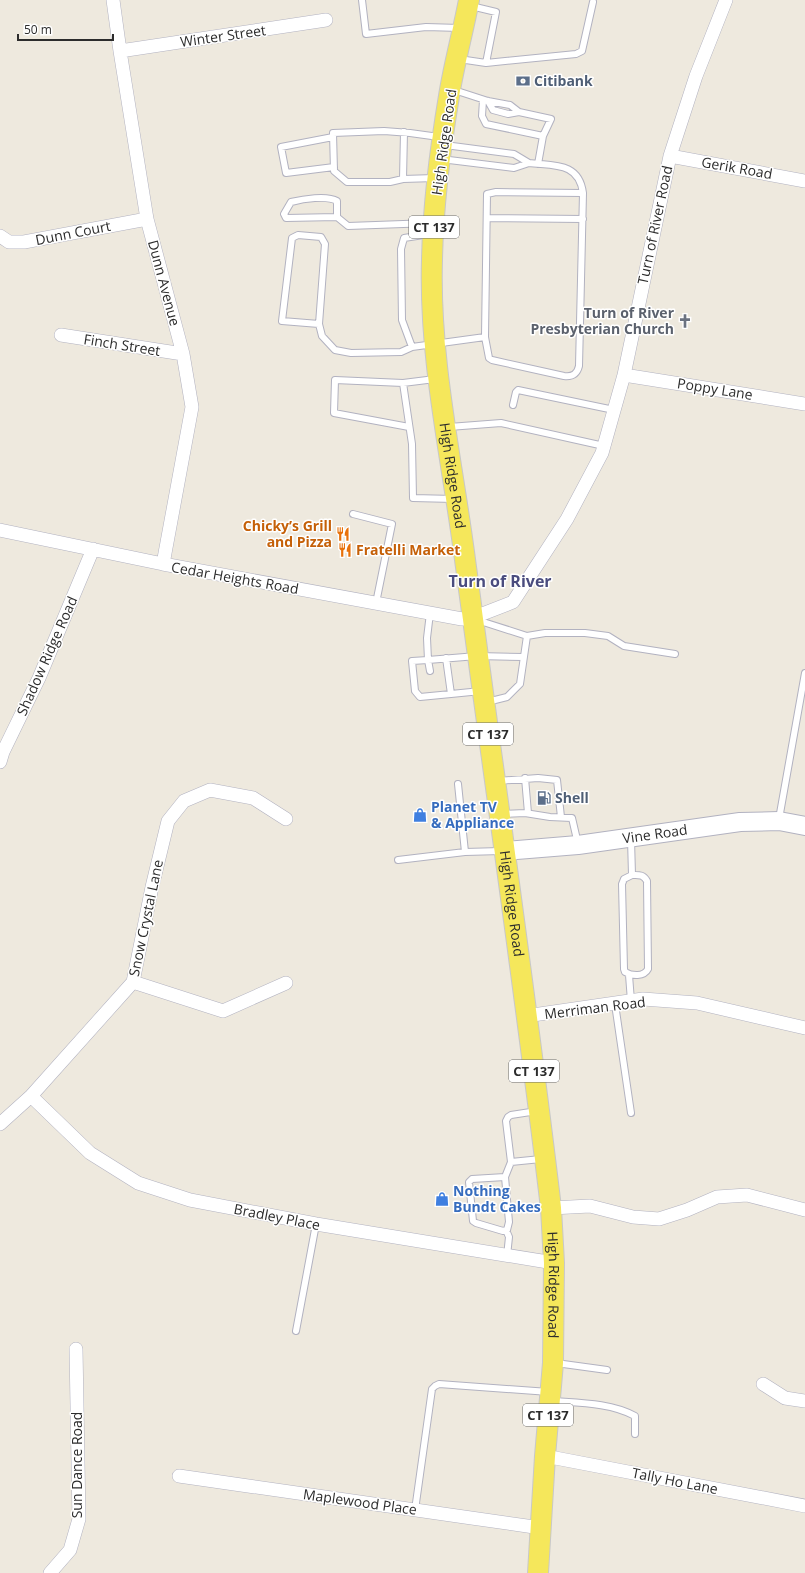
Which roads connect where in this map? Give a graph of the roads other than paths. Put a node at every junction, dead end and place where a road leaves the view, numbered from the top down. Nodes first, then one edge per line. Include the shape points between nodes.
1 (113, 0) edge
2 (362, 0) edge
3 (726, 0) edge
4 (469, 2) edge
5 (593, 2) dead end
6 (326, 20) dead end
7 (463, 28) junction
8 (120, 51) junction
9 (457, 58) junction
10 (486, 63) junction
11 (450, 89) junction
12 (486, 100) junction
13 (404, 132) junction
14 (543, 136) junction
15 (333, 137) junction
16 (441, 147) junction
17 (670, 156) junction
18 (529, 163) junction
19 (538, 164) junction
20 (334, 167) junction
21 (437, 178) junction
22 (403, 179) junction
23 (805, 181) edge
24 (583, 194) junction
25 (337, 217) junction
26 (487, 218) junction
27 (147, 219) junction
28 (583, 219) junction
29 (434, 228) junction
30 (0, 236) edge
31 (319, 324) junction
32 (61, 335) dead end
33 (485, 337) junction
34 (434, 344) junction
35 (412, 347) junction
36 (183, 354) junction
37 (624, 375) junction
38 (439, 378) junction
39 (403, 384) junction
40 (805, 404) edge
41 (513, 406) dead end
42 (615, 410) junction
43 (445, 427) junction
44 (410, 428) junction
45 (604, 446) junction
46 (456, 499) junction
47 (353, 514) dead end
48 (0, 530) edge
49 (93, 549) junction
50 (163, 564) junction
51 (376, 604) junction
52 (430, 613) junction
53 (472, 618) junction
54 (527, 636) junction
55 (675, 654) dead end
56 (477, 656) junction
57 (523, 657) junction
58 (446, 658) junction
59 (428, 660) junction
60 (430, 671) dead end
61 (805, 673) edge
62 (432, 688) dead end
63 (451, 694) junction
64 (433, 696) junction
65 (483, 697) junction
66 (0, 762) edge
67 (525, 778) junction
68 (494, 781) junction
69 (458, 784) dead end
70 (528, 813) junction
71 (499, 814) junction
72 (561, 817) junction
73 (286, 819) dead end
74 (779, 821) junction
75 (805, 826) edge
76 (630, 838) junction
77 (578, 845) junction
78 (505, 851) junction
79 (465, 852) junction
80 (398, 860) dead end
81 (632, 875) junction
82 (629, 975) junction
83 (133, 982) junction
84 (286, 983) dead end
85 (631, 1001) junction
86 (615, 1004) junction
87 (526, 1016) junction
88 (805, 1028) edge
89 (31, 1096) junction
90 (539, 1111) junction
91 (631, 1113) dead end
92 (0, 1124) edge
93 (545, 1158) junction
94 (511, 1162) junction
95 (505, 1177) junction
96 (551, 1208) junction
97 (805, 1210) edge
98 (316, 1224) junction
99 (506, 1230) junction
100 (507, 1256) junction
101 (554, 1263) junction
102 (296, 1332) dead end
103 (76, 1349) dead end
104 (553, 1363) junction
105 (608, 1370) dead end
106 (762, 1384) dead end
107 (550, 1396) junction
108 (805, 1401) edge
109 (636, 1434) dead end
110 (545, 1456) junction
111 (179, 1476) dead end
112 (805, 1506) edge
113 (415, 1510) junction
114 (541, 1528) junction
115 (50, 1573) edge
116 (538, 1573) edge

1 - 8 street, Dunn Avenue
2 - 7 lane via 366,34 426,27
3 - 17 street, Turn of River Road via 696,76
4 - 7 main road, High Ridge Road / CT 137
4 - 10 lane via 496,12
5 - 10 lane via 582,51 576,54
6 - 8 street, Winter Street
7 - 9 main road, High Ridge Road / CT 137
8 - 27 street, Dunn Avenue
9 - 10 lane
9 - 11 main road, High Ridge Road / CT 137
11 - 12 lane
11 - 16 main road, High Ridge Road / CT 137
12 - 14 lane via 482,116 486,124
12 - 14 lane via 493,110 508,114 519,112 551,119
13 - 15 lane via 333,132
13 - 16 lane
13 - 22 lane
14 - 19 lane
15 - 20 lane
15 - 20 lane via 281,146 286,173
16 - 18 lane via 514,154
16 - 18 lane via 514,168
16 - 21 main road, High Ridge Road / CT 137
17 - 23 street, Gerik Road
17 - 37 street, Turn of River Road
18 - 19 lane
19 - 24 lane via 564,167 576,173
20 - 22 lane via 334,172 347,182 390,182
21 - 22 lane
21 - 29 main road, High Ridge Road / CT 137
24 - 26 lane via 490,193 487,194
24 - 28 lane
25 - 25 lane via 337,201 332,198 291,202 284,214 286,218
25 - 29 lane via 348,226
26 - 28 lane
26 - 33 lane
27 - 30 street, Dunn Court via 24,242 9,242
27 - 36 street, Dunn Avenue
28 - 33 lane via 578,372 564,376 492,360 489,358
29 - 34 main road, High Ridge Road / CT 137
29 - 35 lane via 404,238 401,249 402,320
31 - 31 lane via 325,244 321,237 298,235 292,238 282,321
31 - 35 lane via 322,336 335,350 351,353 401,352
32 - 36 street, Finch Street
33 - 34 lane
34 - 35 lane
34 - 38 main road, High Ridge Road / CT 137
36 - 50 street, Dunn Avenue via 192,407
37 - 40 street, Poppy Lane
37 - 42 street, Turn of River Road
38 - 39 lane
38 - 43 main road, High Ridge Road / CT 137
39 - 44 lane
39 - 44 lane via 335,380 334,413
41 - 42 lane via 518,390
42 - 45 street, Turn of River Road
43 - 45 lane via 501,423
43 - 46 main road, High Ridge Road / CT 137
44 - 46 lane via 413,498
45 - 53 street, Turn of River Road via 567,519 513,602
46 - 53 main road, High Ridge Road / CT 137
47 - 51 lane via 392,524
48 - 49 street, Cedar Heights Road
49 - 50 street, Cedar Heights Road
49 - 66 street, Shadow Ridge Road via 40,678
50 - 51 street, Cedar Heights Road
51 - 52 street, Cedar Heights Road
52 - 53 street, Cedar Heights Road via 462,619
52 - 59 lane
53 - 54 lane
53 - 56 main road, High Ridge Road / CT 137
54 - 55 lane via 545,633 585,633 608,636 624,646
54 - 57 lane
56 - 57 lane
56 - 58 lane
56 - 65 main road, High Ridge Road / CT 137
57 - 65 lane via 520,684 507,697
58 - 59 lane
58 - 63 lane
59 - 60 lane
59 - 64 lane via 412,661 415,692 420,697
61 - 74 lane
62 - 64 lane
63 - 64 lane
63 - 65 lane
65 - 68 main road, High Ridge Road / CT 137
67 - 68 lane
67 - 70 lane
67 - 72 lane via 557,780
68 - 71 main road, High Ridge Road / CT 137
69 - 79 lane
70 - 71 lane
70 - 72 lane
71 - 78 main road, High Ridge Road / CT 137
72 - 77 lane via 572,818
73 - 83 street, Snow Crystal Lane via 253,798 210,790 184,801 168,821
74 - 75 street, Vine Road
74 - 76 street, Vine Road via 740,822
76 - 77 street, Vine Road
76 - 81 lane
77 - 78 street, Vine Road
78 - 79 lane
78 - 87 main road, High Ridge Road / CT 137
79 - 80 lane
81 - 82 lane via 624,879 622,884 624,969
81 - 82 lane via 641,875 646,881 648,969 643,975
82 - 85 lane
83 - 84 street via 223,1010
83 - 89 street, Snow Crystal Lane
85 - 86 street, Merriman Road
85 - 88 street, Merriman Road via 642,999 697,1003
86 - 87 street, Merriman Road
86 - 91 lane
87 - 90 main road, High Ridge Road / CT 137
89 - 92 street, Snow Crystal Lane
89 - 98 street, Bradley Place via 90,1152 138,1182 190,1200
90 - 93 main road, High Ridge Road / CT 137
90 - 94 lane via 508,1116 506,1121
93 - 94 lane
93 - 96 main road, High Ridge Road / CT 137
94 - 95 lane
95 - 99 lane via 509,1222
95 - 99 lane via 472,1179 469,1186 473,1221
96 - 97 street via 590,1206 633,1217 659,1219 717,1197 747,1195
96 - 101 main road, High Ridge Road / CT 137
98 - 100 street, Bradley Place
98 - 102 lane
99 - 100 lane via 509,1237
100 - 101 street, Bradley Place
101 - 104 main road, High Ridge Road / CT 137
103 - 115 street, Sun Dance Road via 79,1519 70,1550
104 - 105 lane
104 - 107 main road, High Ridge Road / CT 137
106 - 108 street via 785,1398
107 - 109 lane via 625,1411 635,1416
107 - 110 main road, High Ridge Road / CT 137
107 - 113 lane via 439,1384 435,1386 432,1389
110 - 112 street, Tally Ho Lane
110 - 114 main road, High Ridge Road / CT 137
111 - 113 street, Maplewood Place
113 - 114 street, Maplewood Place
114 - 116 main road, High Ridge Road / CT 137

